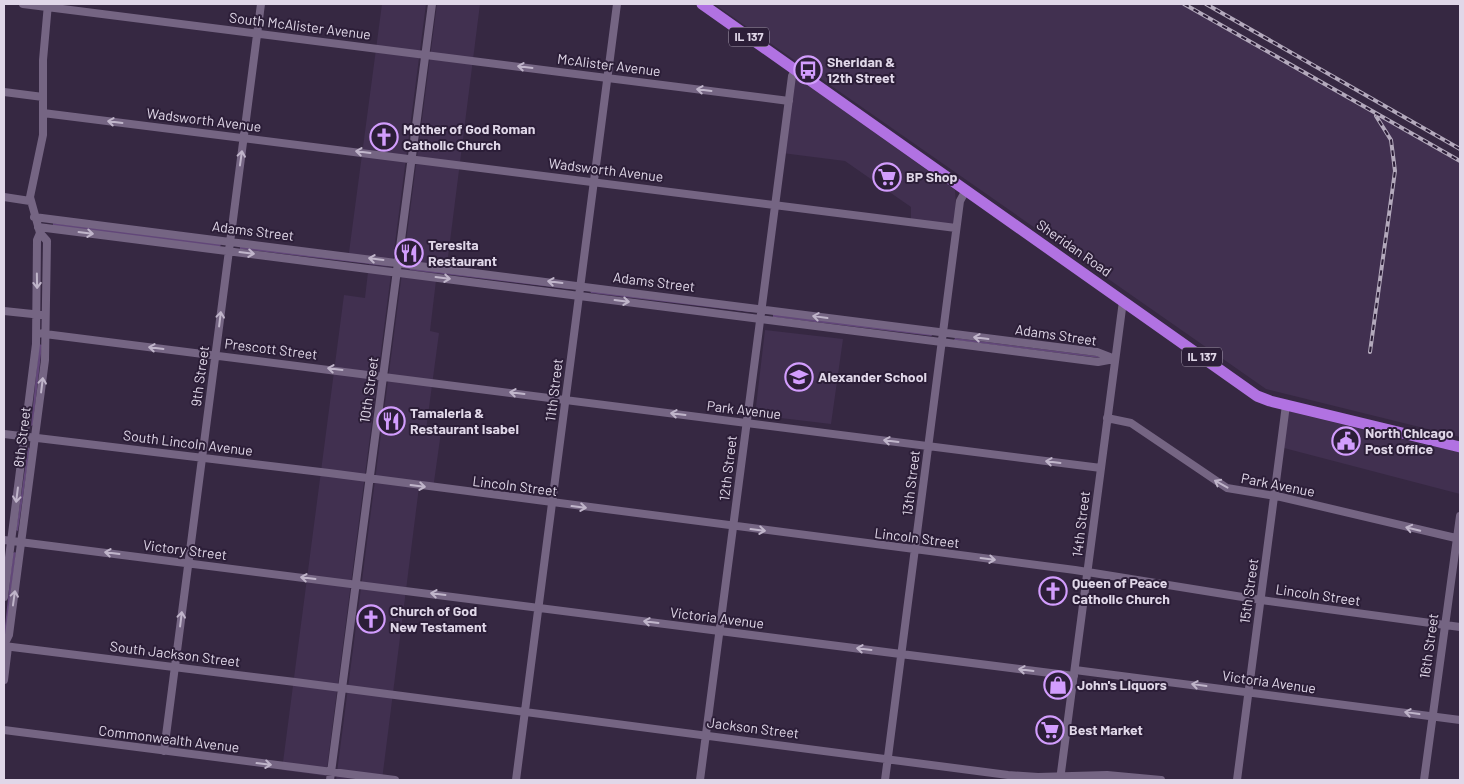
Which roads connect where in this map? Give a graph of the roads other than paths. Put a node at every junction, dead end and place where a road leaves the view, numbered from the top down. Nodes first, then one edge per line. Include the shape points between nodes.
1 (23, 4) edge
2 (261, 4) edge
3 (432, 4) edge
4 (617, 4) edge
5 (702, 4) edge
6 (48, 5) edge
7 (257, 33) junction
8 (425, 54) junction
9 (795, 70) junction
10 (607, 78) junction
11 (4, 92) edge
12 (43, 97) junction
13 (789, 101) junction
14 (43, 113) junction
15 (244, 138) junction
16 (412, 158) junction
17 (594, 181) junction
18 (966, 190) junction
19 (4, 198) edge
20 (30, 201) junction
21 (776, 205) junction
22 (34, 217) junction
23 (956, 228) junction
24 (39, 230) junction
25 (230, 241) junction
26 (229, 251) junction
27 (398, 262) junction
28 (397, 272) junction
29 (580, 285) junction
30 (578, 295) junction
31 (1123, 301) junction
32 (762, 308) junction
33 (4, 311) edge
34 (38, 315) junction
35 (47, 315) junction
36 (760, 318) junction
37 (37, 333) junction
38 (46, 334) junction
39 (943, 338) junction
40 (216, 355) junction
41 (1115, 359) junction
42 (383, 376) junction
43 (565, 399) junction
44 (1286, 405) junction
45 (1107, 418) junction
46 (747, 423) junction
47 (4, 434) edge
48 (25, 436) junction
49 (35, 437) junction
50 (928, 446) junction
51 (1460, 447) edge
52 (202, 457) junction
53 (1101, 468) junction
54 (370, 480) junction
55 (1274, 496) junction
56 (552, 503) junction
57 (1460, 516) edge
58 (733, 527) junction
59 (1459, 539) edge
60 (7, 541) edge
61 (21, 542) junction
62 (915, 550) junction
63 (188, 563) junction
64 (1087, 572) junction
65 (356, 584) junction
66 (4, 597) edge
67 (1261, 600) junction
68 (538, 607) junction
69 (1444, 624) junction
70 (1460, 626) edge
71 (720, 631) junction
72 (5, 646) edge
73 (901, 654) junction
74 (175, 667) junction
75 (1074, 673) junction
76 (4, 680) edge
77 (343, 688) junction
78 (1248, 692) junction
79 (525, 711) junction
80 (1432, 716) junction
81 (1460, 720) edge
82 (4, 730) edge
83 (706, 735) junction
84 (164, 752) junction
85 (888, 758) junction
86 (331, 776) edge
87 (1061, 778) edge
88 (395, 780) edge
89 (516, 780) edge
90 (700, 780) edge
91 (885, 780) edge
92 (1161, 780) edge
93 (1237, 780) edge
94 (1424, 780) edge

1 - 6 street, South McAlister Avenue
2 - 7 street, 9th Street
3 - 8 street, 10th Street
4 - 10 street, 11th Street
5 - 9 highway, Sheridan Road / IL 137
6 - 7 street, South McAlister Avenue
6 - 12 street, 8th Street
7 - 8 street, South McAlister Avenue
7 - 15 street, 9th Street
10 -> 8 street, McAlister Avenue
8 - 16 street, 10th Street
9 - 13 street, 12th Street
9 - 18 highway, Sheridan Road / IL 137
13 -> 10 street, McAlister Avenue
10 - 17 street, 11th Street
11 - 12 street
12 - 14 street, 8th Street
13 - 21 street, 12th Street
15 -> 14 street, Wadsworth Avenue
14 - 20 street, 8th Street via 43,135
16 -> 15 street, Wadsworth Avenue
25 -> 15 street, 9th Street
16 - 17 street, Wadsworth Avenue
16 - 27 street, 10th Street
17 - 21 street, Wadsworth Avenue
17 - 29 street, 11th Street
18 - 23 street, 13th Street via 960,200
18 - 31 highway, Sheridan Road / IL 137
19 - 20 street
20 - 22 street, 8th Street
21 - 23 street, Wadsworth Avenue
21 - 32 street, 12th Street
22 - 24 street, 8th Street
22 - 25 street, Adams Street
23 - 39 street, 13th Street
24 -> 26 street, Adams Street
24 -> 34 street, 8th Street
24 - 35 street, 8th Street via 47,241
25 - 26 street, 9th Street
27 -> 25 street, Adams Street
26 -> 28 street, Adams Street
40 -> 26 street, 9th Street
27 - 28 street, 10th Street
29 -> 27 street, Adams Street
28 -> 30 street, Adams Street
28 - 42 street, 10th Street
29 - 30 street, 11th Street
29 - 32 street, Adams Street
30 -> 36 street, Adams Street
30 - 43 street, 11th Street
31 - 41 street, 14th Street
31 - 44 highway, Sheridan Road / IL 137 via 1248,390
32 - 36 street, 12th Street
39 -> 32 street, Adams Street
33 - 34 street
34 - 35 street
34 - 37 street, 8th Street
35 - 38 street, 8th Street
36 - 39 street, Adams Street
36 - 46 street, 12th Street
37 - 38 street, Prescott Street
37 - 48 street, 8th Street
40 -> 38 street, Prescott Street
49 -> 38 street, 8th Street
39 - 41 street, Adams Street via 1098,362
39 - 50 street, 13th Street
42 -> 40 street, Prescott Street
40 - 52 street, 9th Street
41 - 45 street, 14th Street
43 -> 42 street, Park Avenue
42 - 54 street, 10th Street
46 -> 43 street, Park Avenue
43 - 56 street, 11th Street
44 - 51 highway, Sheridan Road / IL 137
44 - 55 street, 15th Street
45 - 53 street, 14th Street
55 -> 45 street, Park Avenue via 1220,485 1131,422
50 -> 46 street, Park Avenue
46 - 58 street, 12th Street
47 - 48 street, South Lincoln Avenue
48 - 49 street, South Lincoln Avenue
48 -> 60 street, 8th Street
49 - 52 street, South Lincoln Avenue
49 - 61 street, 8th Street
53 -> 50 street, Park Avenue
50 - 62 street, 13th Street
52 - 54 street, South Lincoln Avenue
52 - 63 street, 9th Street
53 - 64 street, 14th Street
54 -> 56 street, Lincoln Street
54 - 65 street, 10th Street
59 -> 55 street, Park Avenue
55 - 67 street, 15th Street
56 -> 58 street, Lincoln Street
56 - 68 street, 11th Street
57 - 59 street, 16th Street
58 -> 62 street, Lincoln Street
58 - 71 street, 12th Street
59 - 69 street, 16th Street
60 - 61 street, Victory Street
60 - 66 street, 8th Street
63 -> 61 street, Victory Street
72 -> 61 street, 8th Street
62 -> 64 street, Lincoln Street
62 - 73 street, 13th Street
65 -> 63 street, Victory Street
74 -> 63 street, 9th Street
64 - 67 street, Lincoln Street
64 - 75 street, 14th Street
68 -> 65 street, Victoria Avenue
65 - 77 street, 10th Street
67 - 69 street, Lincoln Street
67 - 78 street, 15th Street
71 -> 68 street, Victoria Avenue
68 - 79 street, 11th Street
69 - 70 street, Lincoln Street
69 - 80 street, 16th Street
73 -> 71 street, Victoria Avenue
71 - 83 street, 12th Street
72 - 74 street, South Jackson Street
72 - 76 street, 8th Street
75 -> 73 street, Victoria Avenue
73 - 85 street, 13th Street
74 - 77 street, South Jackson Street
74 - 84 street, 9th Street
78 -> 75 street, Victoria Avenue
75 - 87 street, 14th Street
77 - 79 street, Jackson Street
77 - 86 street, 10th Street
80 -> 78 street, Victoria Avenue
78 - 93 street, 15th Street
79 - 83 street, Jackson Street
79 - 89 street, 11th Street
80 - 81 street, Victoria Avenue
80 - 94 street, 16th Street
82 - 84 street, Commonwealth Avenue
83 - 85 street, Jackson Street
83 - 90 street, 12th Street
84 -> 86 street, Commonwealth Avenue
85 - 87 street, Jackson Street via 1008,775
85 - 91 street, 13th Street
86 - 88 street, Commonwealth Avenue
87 - 92 street, Jackson Street via 1107,775

